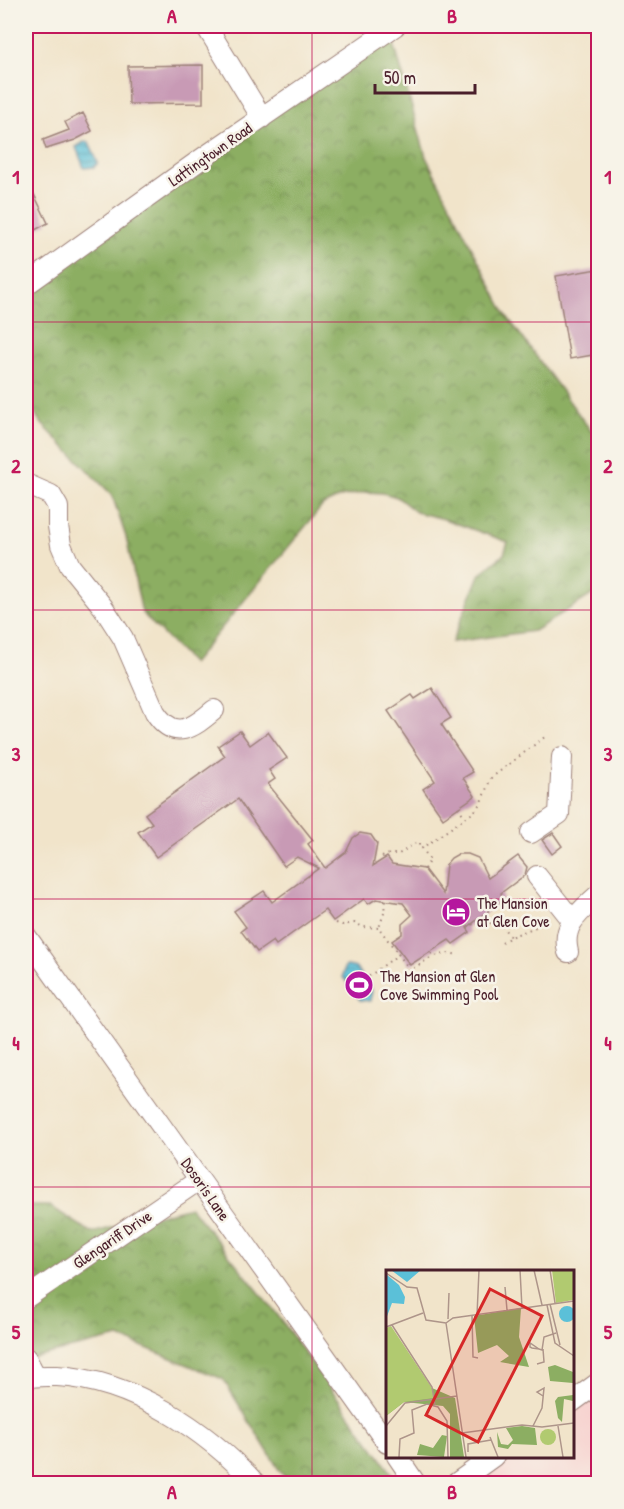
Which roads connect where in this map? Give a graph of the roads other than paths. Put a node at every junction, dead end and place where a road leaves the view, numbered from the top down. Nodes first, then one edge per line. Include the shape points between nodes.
1 (206, 26) edge
2 (394, 26) edge
3 (262, 118) junction
4 (26, 285) edge
5 (26, 484) edge
6 (214, 710) dead end
7 (562, 757) dead end
8 (531, 833) dead end
9 (537, 876) dead end
10 (598, 895) edge
11 (570, 917) junction
12 (26, 936) edge
13 (568, 952) dead end
14 (199, 1179) junction
15 (26, 1298) edge
16 (26, 1358) edge
17 (30, 1377) edge
18 (598, 1383) edge
19 (573, 1401) edge
20 (386, 1442) edge
21 (398, 1458) edge
22 (491, 1458) edge
23 (256, 1484) edge
24 (416, 1484) edge
25 (456, 1484) edge

1 - 3 street
2 - 3 street, Lattingtown Road
3 - 4 street, Lattingtown Road
5 - 6 street via 51,495 58,507 61,545 70,566 123,638 162,723 185,730
7 - 8 street via 559,814
9 - 11 street
10 - 11 street
11 - 13 street
12 - 14 street, Dosoris Lane
14 - 15 street, Glengariff Drive
14 - 20 street, Dosoris Lane
16 - 17 street
17 - 23 street via 77,1377 140,1397 185,1424
18 - 19 street
21 - 24 street
22 - 25 street

